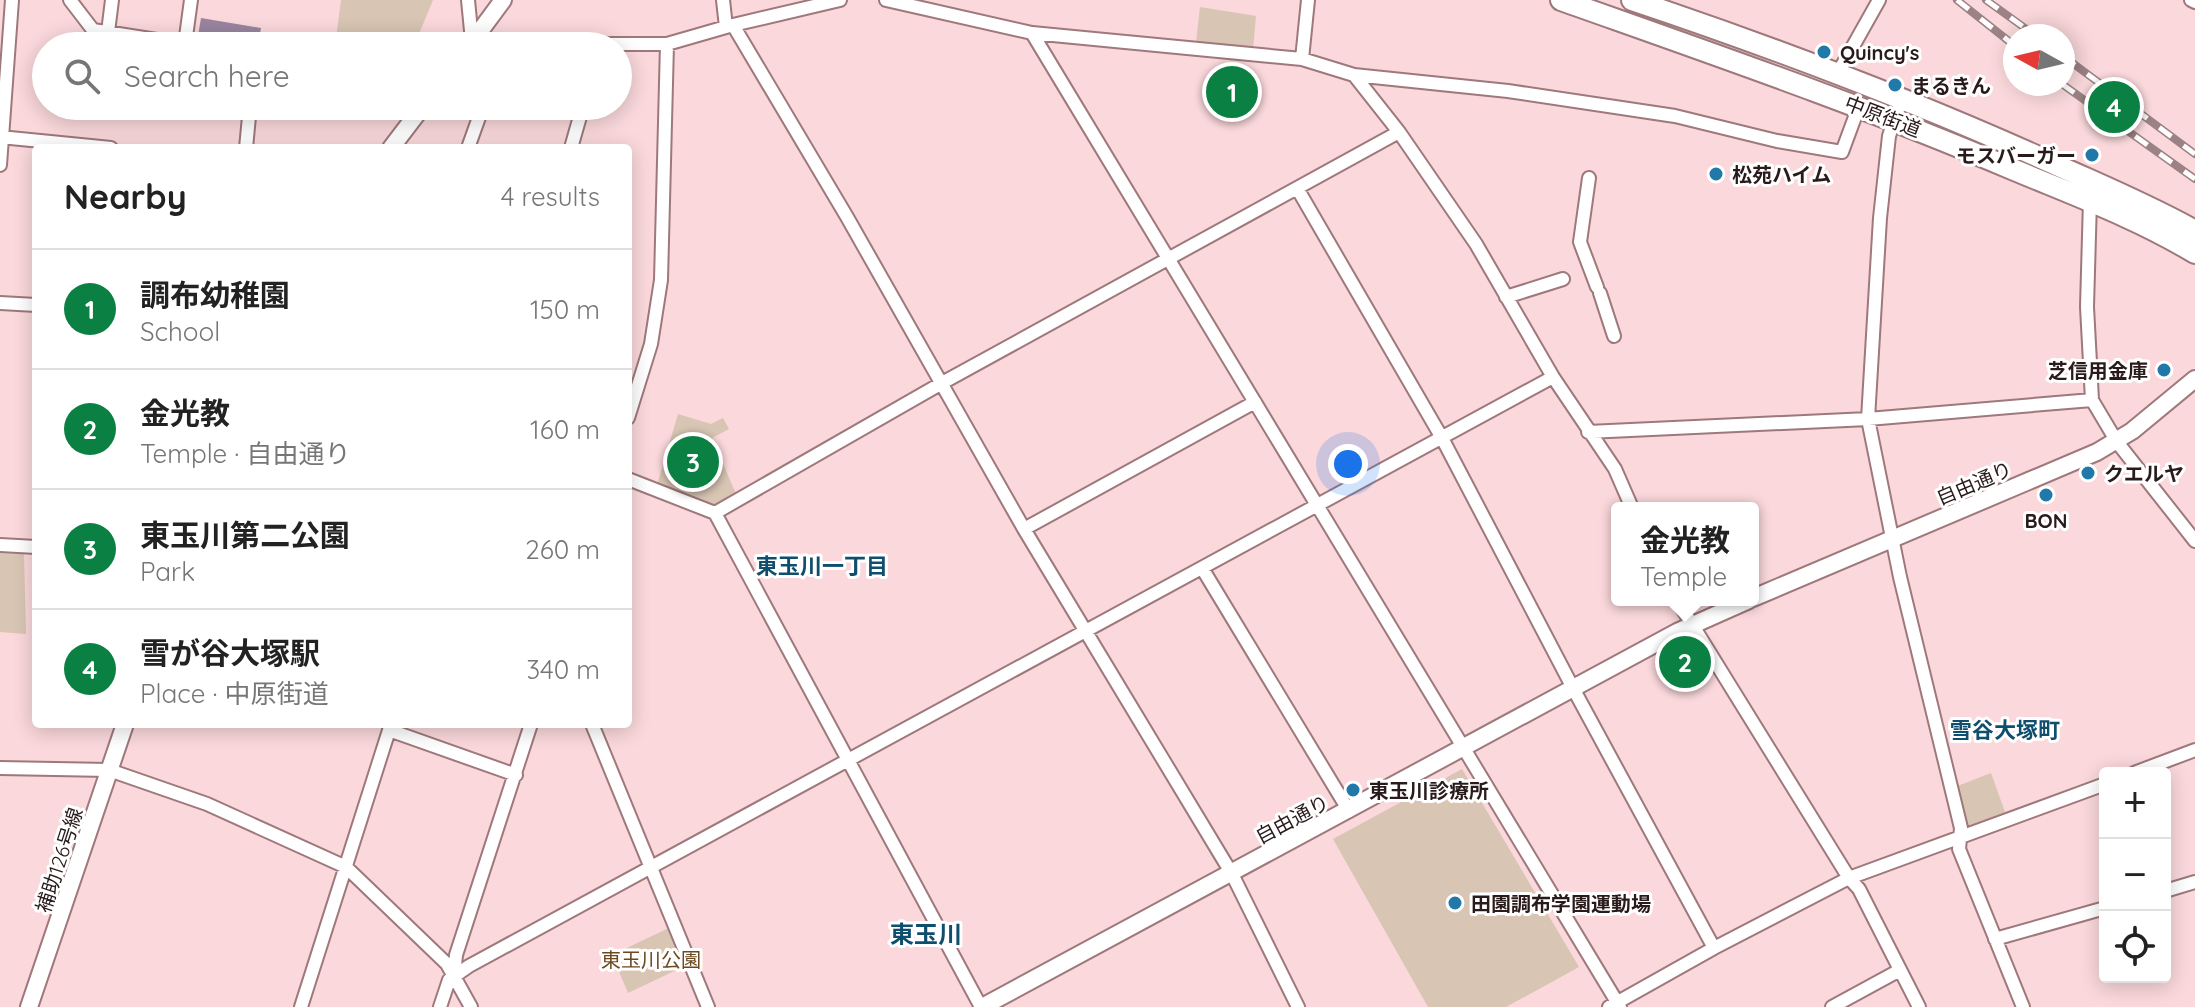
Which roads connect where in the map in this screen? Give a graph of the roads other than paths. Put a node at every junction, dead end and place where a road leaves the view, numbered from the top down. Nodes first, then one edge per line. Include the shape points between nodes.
1 (12, 0) edge
2 (70, 0) edge
3 (112, 0) edge
4 (191, 0) edge
5 (468, 0) edge
6 (503, 0) edge
7 (723, 0) edge
8 (840, 0) edge
9 (886, 0) edge
10 (1308, 0) edge
11 (1561, 0) edge
12 (1879, 0) edge
13 (1643, 2) edge
14 (730, 26) junction
15 (1639, 27) junction
16 (108, 32) joint
17 (190, 32) edge
18 (470, 32) edge
19 (480, 32) edge
20 (1032, 33) junction
21 (667, 44) junction
22 (632, 45) edge
23 (1302, 59) junction
24 (1838, 73) junction
25 (1354, 75) junction
26 (1902, 98) junction
27 (1859, 106) junction
28 (249, 120) edge
29 (412, 120) edge
30 (478, 120) edge
31 (579, 120) edge
32 (1893, 120) junction
33 (1399, 132) junction
34 (1, 138) edge
35 (67, 144) edge
36 (246, 144) edge
37 (394, 144) edge
38 (469, 144) edge
39 (572, 144) edge
40 (0, 165) edge
41 (1589, 178) dead end
42 (1297, 188) junction
43 (2090, 200) junction
44 (2195, 231) edge
45 (2195, 253) edge
46 (1167, 258) junction
47 (1563, 279) dead end
48 (1506, 297) junction
49 (0, 303) edge
50 (32, 305) edge
51 (1614, 336) dead end
52 (1553, 377) junction
53 (2195, 379) edge
54 (942, 383) junction
55 (2092, 400) junction
56 (1255, 402) junction
57 (632, 405) edge
58 (1868, 419) junction
59 (1588, 432) junction
60 (1442, 438) junction
61 (2117, 442) junction
62 (632, 481) edge
63 (1629, 502) edge
64 (1317, 506) junction
65 (715, 513) junction
66 (1024, 529) junction
67 (1892, 539) junction
68 (2195, 541) edge
69 (0, 545) edge
70 (32, 547) edge
71 (1202, 568) junction
72 (1759, 596) edge
73 (1680, 606) edge
74 (1735, 606) edge
75 (1691, 625) junction
76 (1084, 631) junction
77 (1574, 690) junction
78 (124, 728) edge
79 (390, 728) edge
80 (393, 728) edge
81 (530, 728) edge
82 (594, 728) edge
83 (1465, 748) junction
84 (2195, 750) edge
85 (849, 760) junction
86 (2150, 767) edge
87 (0, 768) edge
88 (109, 770) junction
89 (516, 775) junction
90 (2099, 786) edge
91 (1349, 811) junction
92 (1959, 839) junction
93 (346, 867) junction
94 (649, 869) junction
95 (1232, 874) junction
96 (1849, 878) junction
97 (2195, 882) edge
98 (2171, 889) edge
99 (2099, 910) edge
100 (1995, 939) junction
101 (1714, 948) junction
102 (1900, 970) junction
103 (454, 977) junction
104 (1616, 1005) edge
105 (29, 1007) edge
106 (301, 1007) edge
107 (440, 1007) edge
108 (471, 1007) edge
109 (708, 1007) edge
110 (982, 1007) edge
111 (1298, 1007) edge
112 (1832, 1007) edge
113 (1919, 1007) edge
114 (2023, 1007) edge

1 - 34 street
2 - 16 street via 93,30
3 - 16 street
4 - 17 street
5 - 18 street
6 - 19 street
7 - 14 street
8 - 14 street
9 - 20 street
10 - 23 street
11 - 15 main road, 中原街道
12 - 24 street
13 - 15 street
13 - 24 main road, 中原街道
14 - 21 street
14 - 54 street
15 - 27 main road, 中原街道
20 - 23 street
20 - 46 street
21 - 22 street
21 - 57 street via 661,280 651,344
23 - 25 street
24 - 26 main road, 中原街道
25 - 27 street via 1675,116 1842,152
25 - 33 street
26 - 32 street
26 - 44 main road, 中原街道
27 - 32 main road, 中原街道
28 - 36 street
29 - 37 street
30 - 38 street
31 - 39 street
32 - 43 main road, 中原街道
32 - 58 street via 1880,218
33 - 42 street
33 - 48 street
34 - 35 street
34 - 40 street
41 - 51 street via 1580,242
42 - 46 street
42 - 60 street
43 - 45 main road, 中原街道
43 - 55 street via 2087,307
46 - 54 street
46 - 56 street
47 - 48 street
48 - 52 street
49 - 50 street
52 - 59 street
52 - 60 street
53 - 61 street, 自由通り
54 - 65 street
54 - 66 street
55 - 58 street
55 - 61 street
56 - 64 street
56 - 66 street
58 - 59 street
58 - 67 street
59 - 63 street via 1615,469
60 - 64 street
60 - 77 street
61 - 67 street, 自由通り
61 - 68 street
62 - 65 street
64 - 71 street
64 - 83 street
65 - 85 street
66 - 76 street
67 - 72 street, 自由通り
67 - 92 street via 1961,828
69 - 70 street
71 - 76 street
71 - 91 street
73 - 75 street
74 - 75 street, 自由通り
75 - 77 street, 自由通り
75 - 96 street
76 - 85 street
76 - 95 street
77 - 83 street, 自由通り
77 - 101 street
78 - 88 street, 補助126号線
79 - 93 street
80 - 89 street
81 - 89 street
82 - 94 street
83 - 91 street, 自由通り
83 - 104 street
84 - 86 street
85 - 94 street
85 - 110 street
87 - 88 street
88 - 93 street via 207,804
88 - 105 street, 補助126号線
89 - 103 street via 456,955
90 - 92 street
91 - 95 street, 自由通り
92 - 96 street
92 - 100 street
93 - 103 street via 447,964
93 - 106 street
94 - 103 street
94 - 109 street
95 - 110 street, 自由通り
95 - 111 street
96 - 101 street
96 - 102 street
97 - 98 street
99 - 100 street
100 - 114 street
101 - 104 street
102 - 112 street
102 - 113 street
103 - 107 street
103 - 108 street

